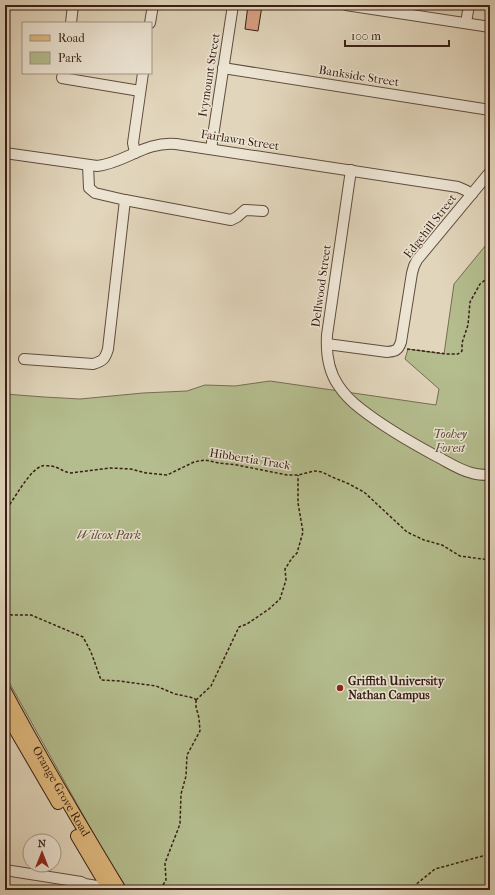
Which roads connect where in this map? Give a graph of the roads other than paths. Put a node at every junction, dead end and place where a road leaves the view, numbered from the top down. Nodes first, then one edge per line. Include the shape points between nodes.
1 (73, 5) edge
2 (153, 5) edge
3 (233, 5) edge
4 (346, 5) edge
5 (469, 5) edge
6 (71, 22) edge
7 (150, 22) edge
8 (466, 23) junction
9 (490, 27) edge
10 (223, 68) junction
11 (63, 74) edge
12 (142, 74) edge
13 (140, 91) junction
14 (490, 110) edge
15 (211, 149) junction
16 (5, 153) edge
17 (135, 153) junction
18 (88, 165) junction
19 (352, 170) junction
20 (490, 172) edge
21 (472, 194) junction
22 (125, 200) junction
23 (262, 211) dead end
24 (327, 344) junction
25 (24, 358) dead end
26 (490, 475) edge
27 (5, 691) edge
28 (5, 712) edge
29 (5, 870) edge
30 (98, 870) junction
31 (81, 882) junction
32 (112, 889) edge

1 - 6 street
2 - 7 street
3 - 10 street, Ivymount Street
4 - 8 street
5 - 8 street
8 - 9 street
10 - 14 street, Bankside Street
10 - 15 street, Ivymount Street
11 - 13 street via 62,78
12 - 13 street
13 - 17 street via 133,143
15 - 17 street, Fairlawn Street via 168,143 154,145
15 - 19 street, Fairlawn Street
16 - 18 street, Fairlawn Street
17 - 18 street, Fairlawn Street via 104,166
18 - 22 street via 89,188 92,191
19 - 21 street, Fairlawn Street via 458,187
19 - 24 street, Dellwood Street
20 - 21 street, Edgehill Street
21 - 24 street, Edgehill Street via 414,266 399,348 394,352 387,352
22 - 23 street via 231,220 245,210
22 - 25 street via 105,358 92,364
24 - 26 street, Dellwood Street via 332,375 360,409 441,459 463,470
27 - 32 main road, Orange Grove Road
28 - 30 main road, Orange Grove Road
29 - 31 street
30 - 31 street via 93,878
30 - 32 main road, Orange Grove Road
31 - 32 street

